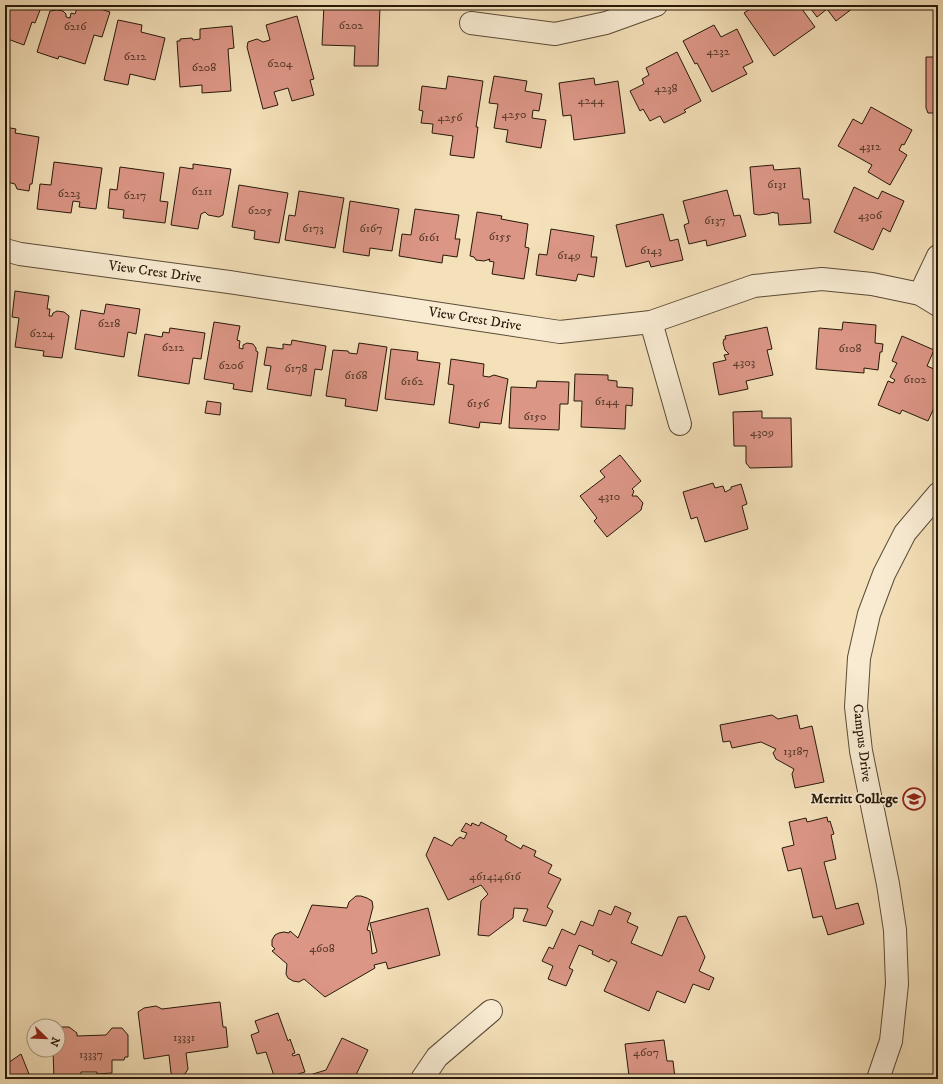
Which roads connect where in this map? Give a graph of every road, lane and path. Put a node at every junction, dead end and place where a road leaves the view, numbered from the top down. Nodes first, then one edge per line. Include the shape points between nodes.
1 (656, 5) edge
2 (471, 23) dead end
3 (5, 250) edge
4 (938, 256) edge
5 (920, 294) junction
6 (938, 305) edge
7 (651, 322) junction
8 (680, 424) dead end
9 (938, 494) edge
10 (491, 1012) dead end
11 (422, 1079) edge
12 (878, 1079) edge

1 - 2 street via 606,23 555,34
3 - 7 street, View Crest Drive via 560,332
4 - 5 street
5 - 6 street, View Crest Drive
5 - 7 street, View Crest Drive via 872,284 822,279 762,285
7 - 8 street
9 - 12 street, Campus Drive via 905,534 884,574 869,614 859,658 856,707 861,751 888,884 896,938 897,984 891,1034
10 - 11 street via 437,1057

